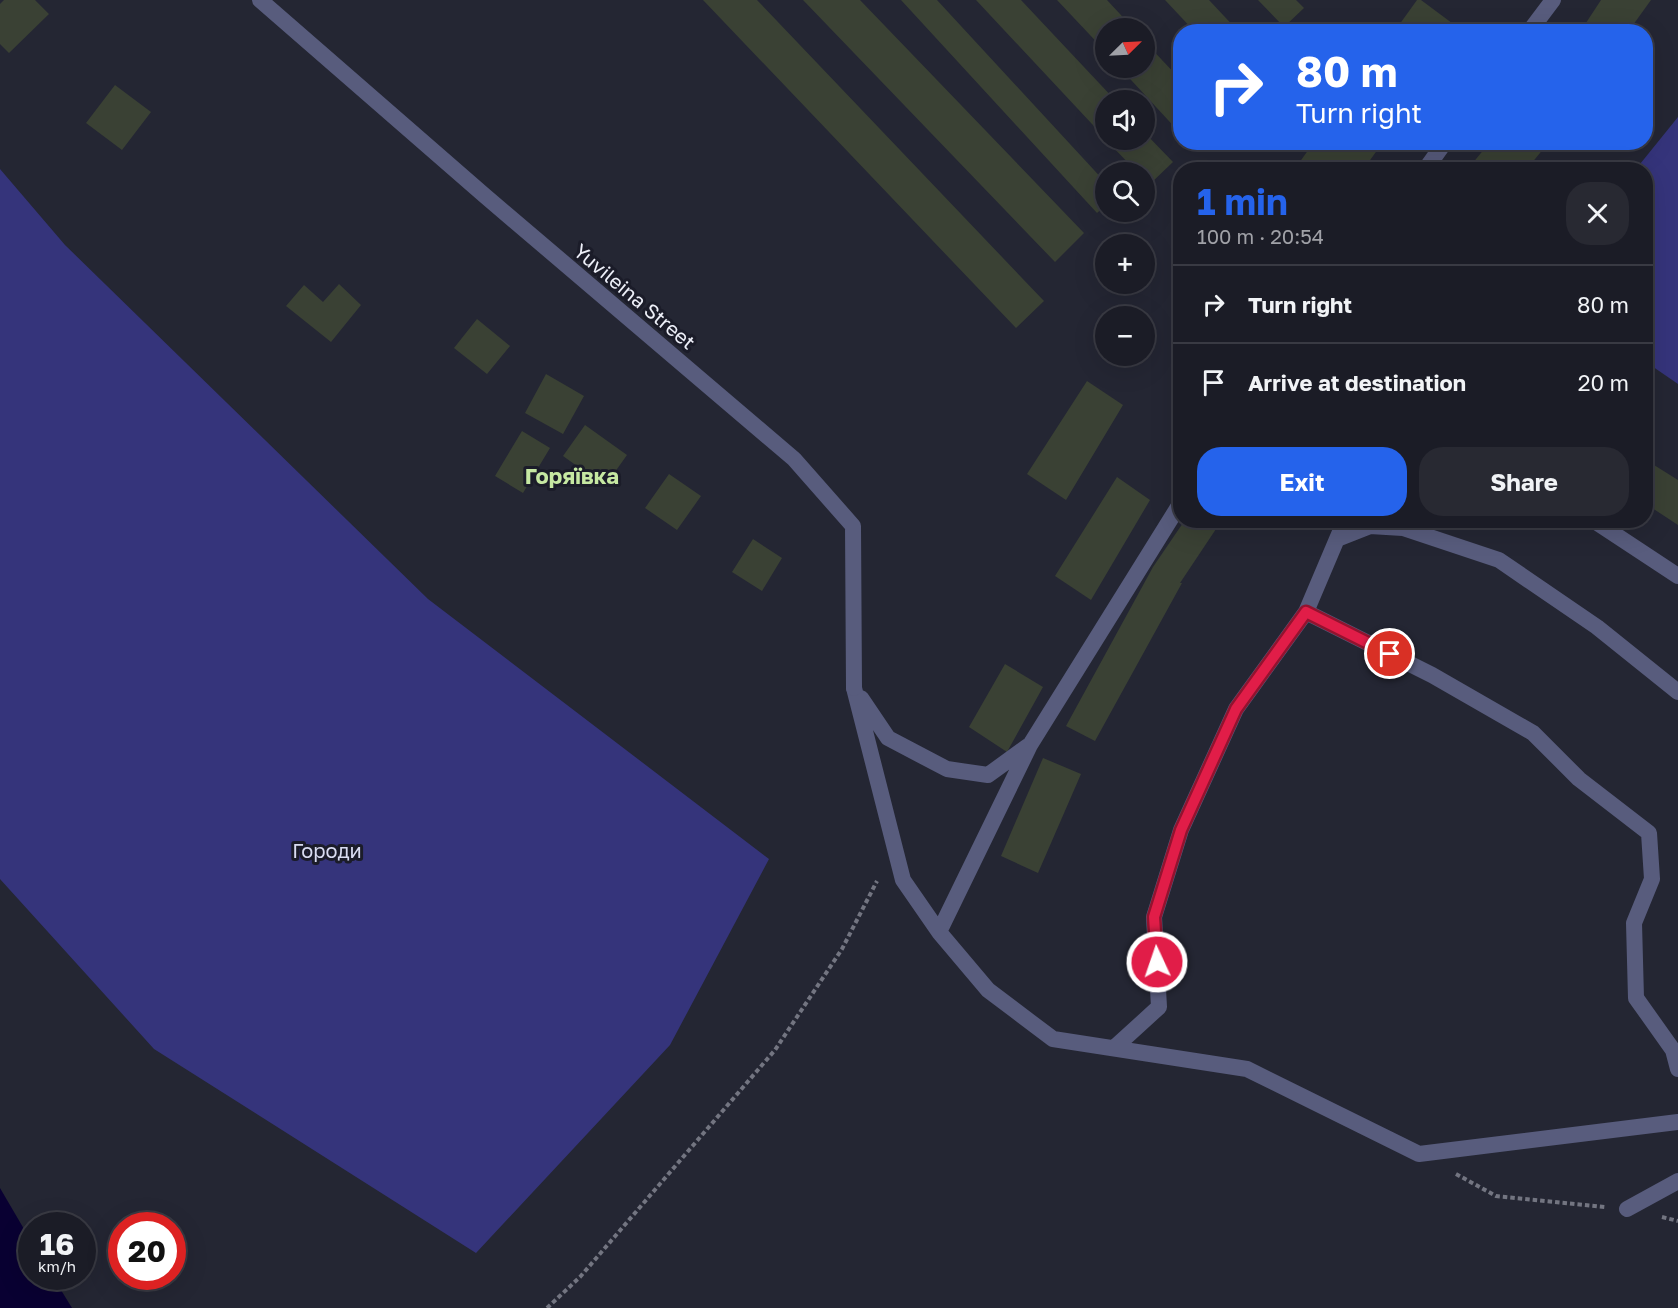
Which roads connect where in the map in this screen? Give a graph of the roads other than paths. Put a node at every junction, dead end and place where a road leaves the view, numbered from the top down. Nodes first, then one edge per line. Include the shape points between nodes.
1 (260, 0) edge
2 (1553, 0) edge
3 (1535, 24) edge
4 (1173, 515) edge
5 (1342, 528) edge
6 (1365, 528) edge
7 (1403, 528) edge
8 (1605, 528) edge
9 (1337, 539) junction
10 (1678, 576) edge
11 (1306, 612) junction
12 (854, 688) junction
13 (1678, 692) edge
14 (1030, 745) junction
15 (939, 932) junction
16 (1114, 1048) junction
17 (1678, 1069) edge
18 (1678, 1122) edge
19 (1678, 1181) edge
20 (1627, 1209) road end

1 - 12 street, Yuvileina Street via 794,459 853,526
2 - 3 street
4 - 14 street
5 - 9 street
6 - 9 street
7 - 13 street via 1499,560 1598,627
8 - 10 street
9 - 11 street
11 - 16 street via 1236,709 1181,830 1154,917 1159,1007
11 - 17 street via 1432,675 1533,733 1580,778 1649,833 1652,879 1634,923 1636,998 1673,1050
12 - 14 street via 888,738 947,769 988,774
12 - 15 street, Yuvileina Street via 903,880
14 - 15 street
15 - 16 street, Yuvileina Street via 988,990 1053,1039
16 - 18 street, Yuvileina Street via 1247,1069 1419,1154
19 - 20 street

